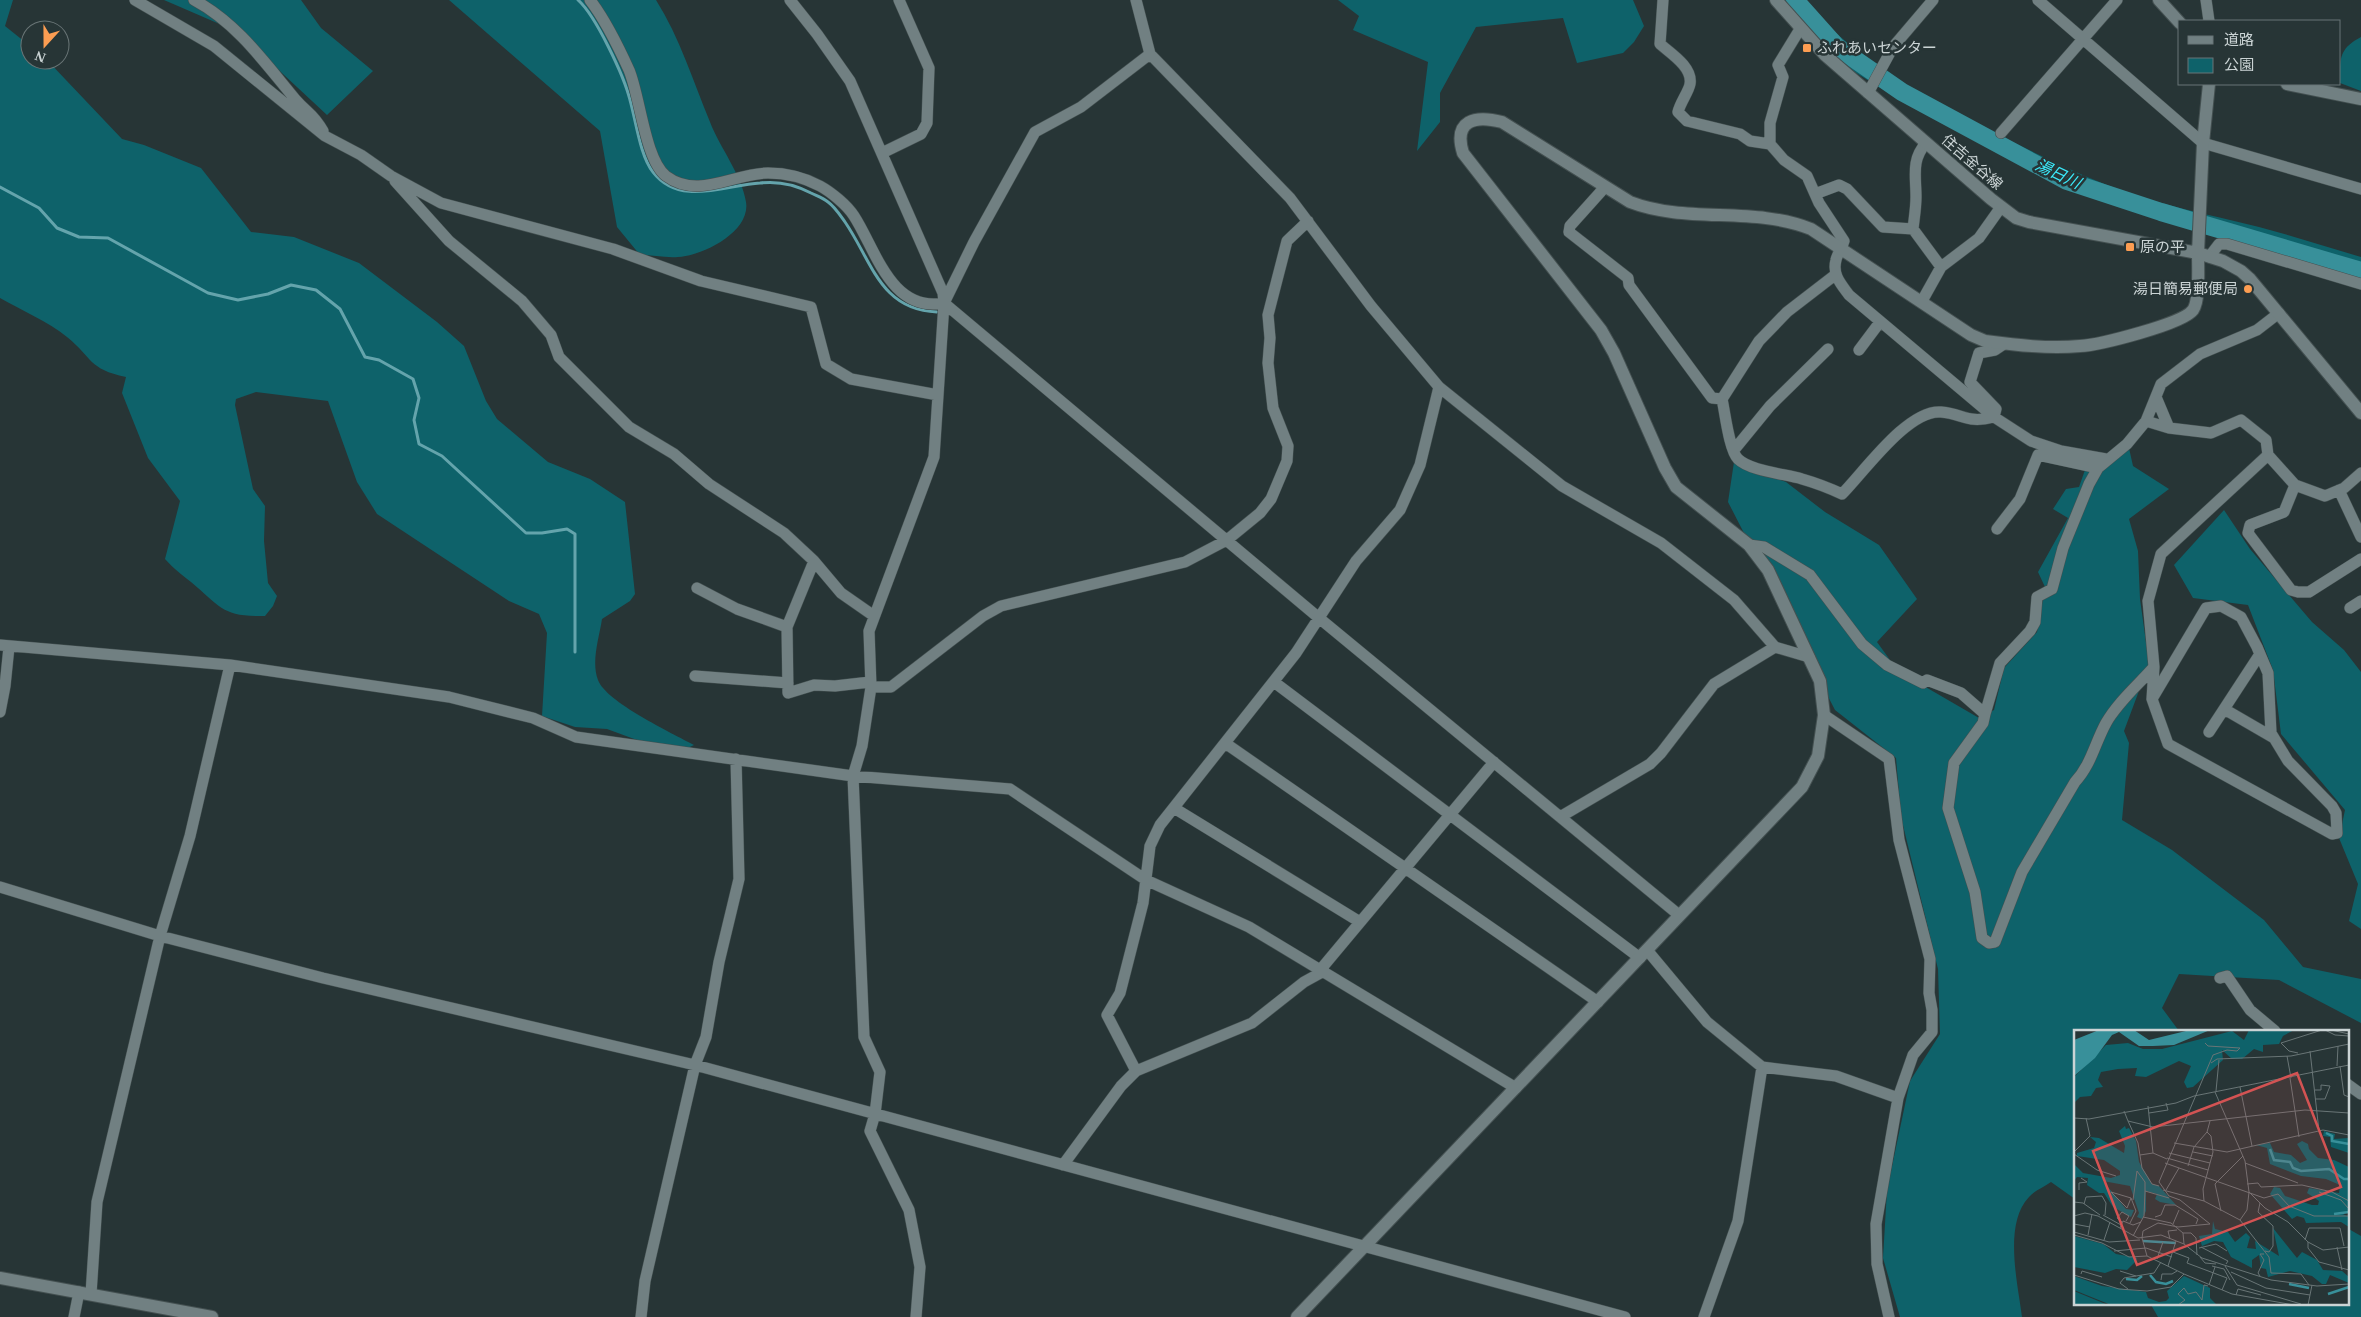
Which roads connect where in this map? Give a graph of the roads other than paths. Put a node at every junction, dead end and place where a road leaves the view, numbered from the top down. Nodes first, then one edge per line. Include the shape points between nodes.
1 (135, 0) edge
2 (194, 0) edge
3 (590, 0) edge
4 (790, 0) edge
5 (899, 0) edge
6 (1136, 0) edge
7 (1663, 0) edge
8 (1776, 0) edge
9 (1933, 0) edge
10 (2038, 0) edge
11 (2116, 0) edge
12 (2159, 0) edge
13 (2206, 0) edge
14 (2209, 20) edge
15 (2178, 21) edge
16 (1800, 29) junction
17 (2082, 39) junction
18 (1150, 54) junction
19 (2209, 85) edge
20 (2292, 85) edge
21 (1870, 88) junction
22 (2361, 99) edge
23 (2001, 133) dead end
24 (325, 136) junction
25 (1926, 143) junction
26 (2203, 143) junction
27 (1770, 144) junction
28 (882, 153) junction
29 (391, 176) junction
30 (1605, 187) junction
31 (2361, 189) edge
32 (1815, 194) junction
33 (2001, 208) junction
34 (1308, 221) junction
35 (1913, 229) junction
36 (1842, 249) junction
37 (2204, 255) junction
38 (1942, 267) junction
39 (1835, 275) junction
40 (2361, 284) edge
41 (1922, 301) junction
42 (944, 303) junction
43 (2279, 312) junction
44 (1880, 322) junction
45 (2004, 344) junction
46 (1828, 350) dead end
47 (1859, 350) dead end
48 (1439, 387) junction
49 (938, 395) junction
50 (2156, 397) junction
51 (1722, 399) junction
52 (2361, 413) edge
53 (1994, 417) junction
54 (2146, 421) junction
55 (2169, 428) junction
56 (1734, 450) junction
57 (2268, 454) junction
58 (2102, 464) junction
59 (2361, 473) edge
60 (2295, 485) junction
61 (2339, 490) junction
62 (1997, 529) dead end
63 (2361, 537) edge
64 (1226, 540) junction
65 (1749, 545) junction
66 (2361, 560) edge
67 (814, 561) junction
68 (697, 588) dead end
69 (2361, 601) edge
70 (2350, 608) dead end
71 (874, 616) junction
72 (1319, 618) junction
73 (787, 627) junction
74 (4, 646) edge
75 (1776, 647) junction
76 (2260, 654) junction
77 (1809, 656) junction
78 (230, 665) junction
79 (2154, 666) junction
80 (695, 676) dead end
81 (1274, 682) junction
82 (788, 683) junction
83 (871, 685) junction
84 (2152, 699) junction
85 (2224, 709) junction
86 (0, 712) edge
87 (1985, 714) junction
88 (1824, 715) junction
89 (2209, 732) dead end
90 (2274, 738) junction
91 (1225, 744) junction
92 (736, 759) junction
93 (1494, 762) junction
94 (853, 776) junction
95 (1174, 808) junction
96 (1450, 814) junction
97 (1560, 817) junction
98 (1405, 869) junction
99 (1146, 880) junction
100 (0, 887) edge
101 (1679, 915) junction
102 (1360, 922) junction
103 (160, 936) junction
104 (1644, 954) junction
105 (1322, 970) junction
106 (2220, 978) dead end
107 (1598, 1002) junction
108 (2274, 1030) edge
109 (695, 1065) junction
110 (1762, 1067) junction
111 (1136, 1071) junction
112 (2348, 1085) edge
113 (1516, 1088) junction
114 (2361, 1094) edge
115 (1898, 1098) junction
116 (875, 1114) junction
117 (1063, 1165) junction
118 (1365, 1246) junction
119 (0, 1278) edge
120 (85, 1293) junction
121 (74, 1317) edge
122 (212, 1317) edge
123 (641, 1317) edge
124 (916, 1317) edge
125 (1297, 1317) edge
126 (1625, 1317) edge
127 (1704, 1317) edge
128 (1888, 1317) edge

1 - 24 street via 214,46
2 - 24 street via 234,29 257,52 297,102 315,116
3 - 42 street via 628,70 654,161 665,176 687,186 697,186 768,173 798,177 820,186 853,215 891,281 913,301 932,305
4 - 28 street via 850,81
5 - 28 street via 929,68 928,123 921,134
6 - 18 street
7 - 27 street via 1660,44 1683,64 1689,75 1690,84 1678,112 1687,121 1740,134 1750,142
8 - 16 street, 住吉金谷線
9 - 21 street via 1893,48
10 - 17 street
11 - 17 street
12 - 15 street
13 - 14 street
16 - 21 street, 住吉金谷線 via 1825,56
16 - 27 street via 1778,65 1783,77 1770,123
17 - 23 street
17 - 26 street
18 - 34 street via 1290,198
18 - 42 street via 1081,107 1035,132
19 - 26 street
20 - 22 street
21 - 25 street, 住吉金谷線
24 - 29 street
25 - 33 street, 住吉金谷線
25 - 35 street via 1914,167
26 - 31 street
26 - 37 street via 2198,231
27 - 32 street via 1784,160 1807,176
28 - 42 street via 943,293
29 - 49 street via 441,202 613,249 701,281 811,307 826,364 851,379
29 - 67 street via 449,241 522,301 551,335 559,357 629,428 674,454 709,484 784,533
30 - 36 street via 1651,210 1796,223 1812,229
30 - 51 street via 1570,226 1569,232 1628,278 1629,285 1712,398
30 - 65 street via 1502,122 1484,118 1468,122 1461,130 1459,139 1463,153 1601,330 1676,487
32 - 35 street via 1839,185 1847,189 1883,227
32 - 36 street via 1844,241
33 - 37 street, 住吉金谷線 via 2016,218 2052,228
33 - 38 street via 1979,238
34 - 48 street
34 - 64 street via 1287,240 1268,315 1268,362 1273,408 1288,446 1287,461 1272,499
35 - 38 street
36 - 39 street via 1836,260
36 - 41 street
37 - 40 street via 2219,244 2227,244
37 - 43 street, 住吉金谷線 via 2241,270
37 - 45 street via 2193,310 2164,326 2089,345
38 - 41 street
39 - 44 street via 1849,295
39 - 51 street via 1787,312 1759,341
41 - 45 street via 1970,335
42 - 49 street
42 - 64 street
43 - 50 street via 2257,330 2200,354 2175,371 2161,384
43 - 52 street, 住吉金谷線
44 - 47 street
44 - 53 street
45 - 53 street via 1995,350 1979,353 1970,382 1996,409
46 - 56 street via 1770,406
48 - 72 street via 1420,465 1400,510 1356,561
48 - 75 street via 1562,486 1661,543 1734,600
49 - 71 street via 934,457
50 - 54 street
50 - 55 street
51 - 56 street
53 - 56 street via 1979,421 1940,412 1923,416 1902,428 1842,494 1800,478 1759,469 1738,459
53 - 58 street via 2031,441
54 - 55 street
54 - 58 street via 2127,444
55 - 57 street via 2211,433 2242,420 2266,440
57 - 60 street
57 - 79 street via 2161,554 2148,602
58 - 62 street via 2038,455 2020,500
58 - 87 street via 2089,484 2063,548 2052,589 2036,597 2035,622 2000,663
59 - 61 street
60 - 61 street via 2325,496
60 - 66 street via 2284,512 2250,525 2248,533 2290,590 2309,592
61 - 63 street
64 - 72 street
64 - 83 street via 1184,562 1002,606 983,616 891,686
65 - 77 street via 1768,570
65 - 87 street via 1764,547 1810,575 1862,644 1887,665 1923,683 1927,680 1961,693
67 - 71 street via 841,593
67 - 73 street
68 - 73 street via 737,609
69 - 70 street
71 - 83 street via 869,631
72 - 81 street
72 - 93 street
73 - 82 street
74 - 78 street
74 - 86 street via 6,686
75 - 77 street
75 - 97 street via 1714,684 1650,764
76 - 84 street via 2240,616 2221,606 2206,608
76 - 85 street
76 - 90 street via 2268,674 2271,733
77 - 88 street via 1820,681
78 - 92 street via 449,697 534,718 576,737
78 - 103 street via 197,809
79 - 84 street
79 - 87 street via 2105,725 2084,772 2022,872 1994,942 1989,943 1982,938 1975,892 1948,808 1954,763 1984,723
80 - 82 street
81 - 91 street
81 - 96 street
82 - 83 street via 788,693 814,685
83 - 94 street via 862,746
84 - 90 street via 2168,744 2337,834 2336,813 2332,806 2288,761
85 - 89 street
85 - 90 street
88 - 101 street via 1818,756 1802,787
88 - 115 street via 1889,759 1899,840 1930,958 1932,1032 1913,1055
91 - 95 street
91 - 98 street
92 - 94 street
92 - 109 street via 740,878 719,962 706,1038
93 - 96 street
93 - 97 street
94 - 99 street via 1010,789
94 - 116 street via 864,1037 880,1072
95 - 99 street via 1160,825 1150,846
95 - 102 street
96 - 98 street
96 - 104 street
97 - 101 street
98 - 102 street
98 - 107 street
99 - 105 street via 1249,927
99 - 111 street via 1120,993 1107,1015
100 - 103 street
101 - 104 street
102 - 105 street
103 - 109 street via 323,978
103 - 120 street via 97,1202
104 - 107 street
104 - 110 street via 1707,1022
105 - 111 street via 1252,1024
105 - 113 street
106 - 108 street via 2226,976 2250,1010
107 - 113 street
109 - 116 street
109 - 123 street via 645,1281
110 - 115 street via 1836,1076
110 - 127 street via 1738,1221
111 - 117 street via 1121,1086
112 - 114 street
113 - 118 street
115 - 128 street via 1876,1224 1877,1264
116 - 117 street
116 - 124 street via 870,1131 908,1210 920,1267
117 - 118 street
118 - 125 street
118 - 126 street
119 - 120 street
120 - 121 street
120 - 122 street

